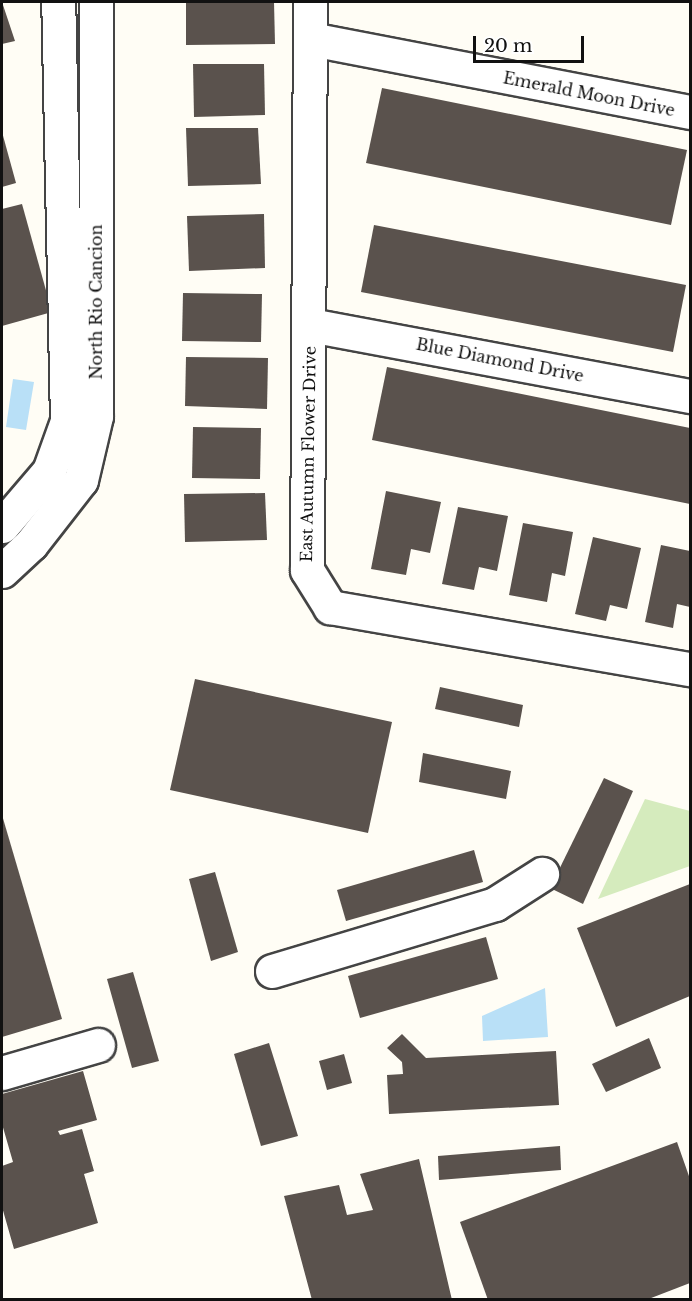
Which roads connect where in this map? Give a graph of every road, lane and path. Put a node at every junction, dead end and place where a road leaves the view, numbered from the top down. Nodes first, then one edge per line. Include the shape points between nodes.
1 (58, 2) edge
2 (96, 2) edge
3 (310, 2) edge
4 (311, 39) junction
5 (96, 102) junction
6 (62, 103) junction
7 (690, 112) edge
8 (310, 325) junction
9 (690, 396) edge
10 (2, 526) edge
11 (2, 571) edge
12 (690, 669) edge
13 (542, 874) dead end
14 (272, 971) dead end
15 (98, 1045) dead end
16 (2, 1073) edge

1 - 6 street, North Rio Cancion
2 - 5 street, North Rio Cancion
3 - 4 street, East Autumn Flower Drive
4 - 7 street, Emerald Moon Drive
4 - 8 street, East Autumn Flower Drive
5 - 6 street
5 - 11 street, North Rio Cancion via 96,416 81,480 30,544
6 - 10 street, North Rio Cancion via 67,421 49,471
8 - 9 street, Blue Diamond Drive
8 - 12 street, East Autumn Flower Drive via 307,570 330,607
13 - 14 street via 495,904
15 - 16 street

